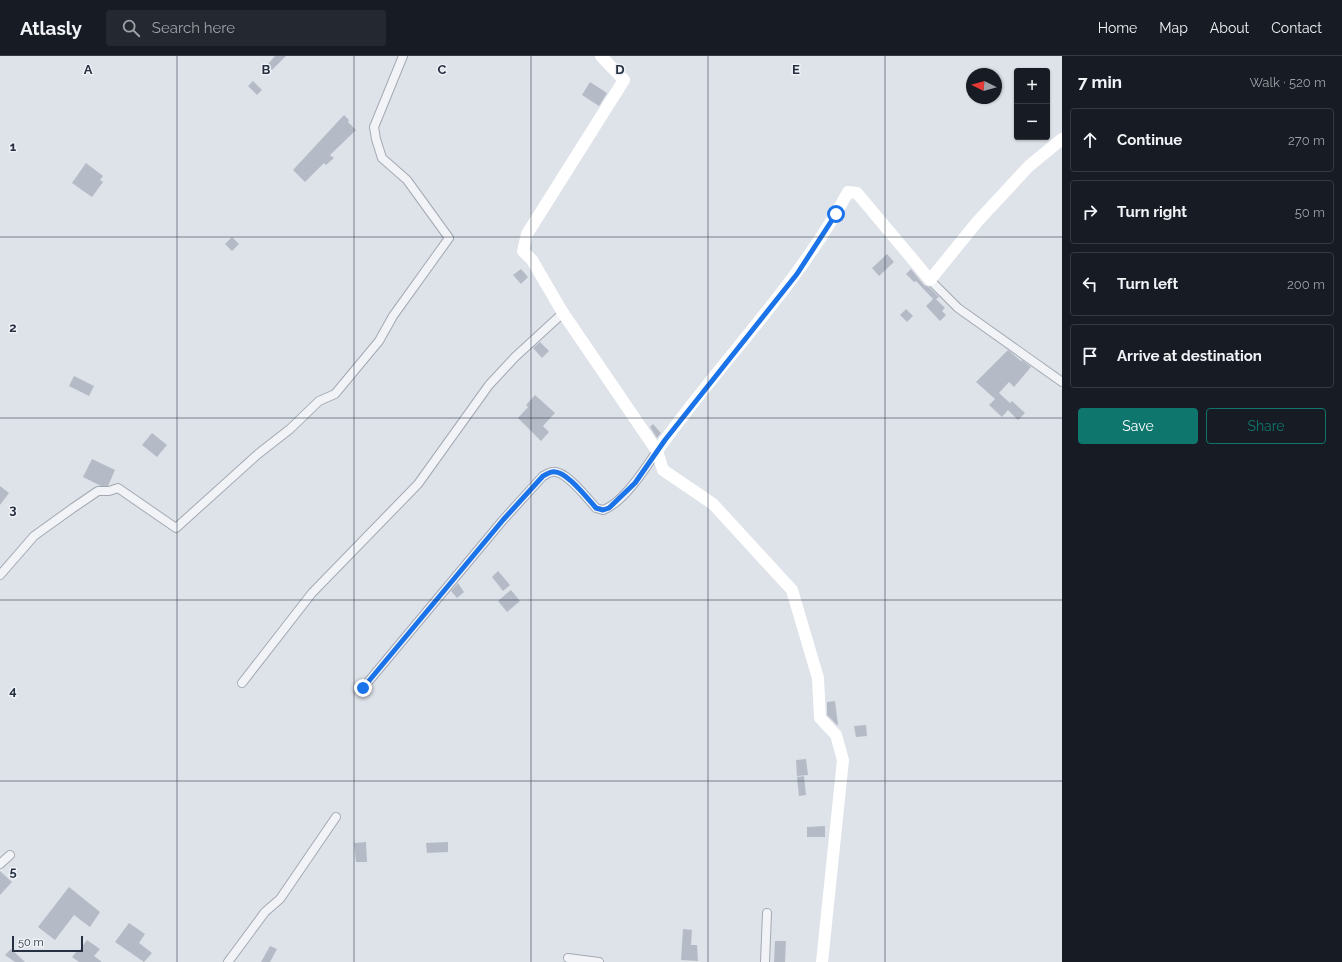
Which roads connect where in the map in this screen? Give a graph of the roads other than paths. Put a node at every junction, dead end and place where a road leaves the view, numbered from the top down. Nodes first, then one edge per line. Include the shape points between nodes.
1 (403, 56) edge
2 (602, 56) edge
3 (1062, 139) edge
4 (930, 280) junction
5 (563, 313) junction
6 (1062, 382) edge
7 (657, 451) junction
8 (0, 575) edge
9 (242, 683) dead end
10 (363, 688) dead end
11 (336, 817) dead end
12 (10, 855) dead end
13 (0, 864) edge
14 (767, 913) dead end
15 (568, 958) dead end
16 (228, 962) edge
17 (599, 962) edge
18 (765, 962) edge
19 (822, 962) edge

1 - 8 street via 374,127 376,139 382,158 407,180 449,238 393,316 379,340 335,394 319,400 290,429 258,454 176,528 118,488 98,491 34,536
2 - 5 street via 624,80 528,234 523,250 532,260
3 - 4 street via 1030,166 977,222
4 - 6 street via 958,308
4 - 7 street via 857,193 848,192 797,274
5 - 7 street
5 - 9 street via 515,357 490,385 418,484 312,593
7 - 10 street via 635,483 609,508 603,510 596,508 565,475 552,472 543,476
7 - 19 street via 663,470 713,504 792,590 818,678 820,718 836,735 842,760
11 - 16 street via 280,899 265,912
12 - 13 street
14 - 18 street
15 - 17 street

